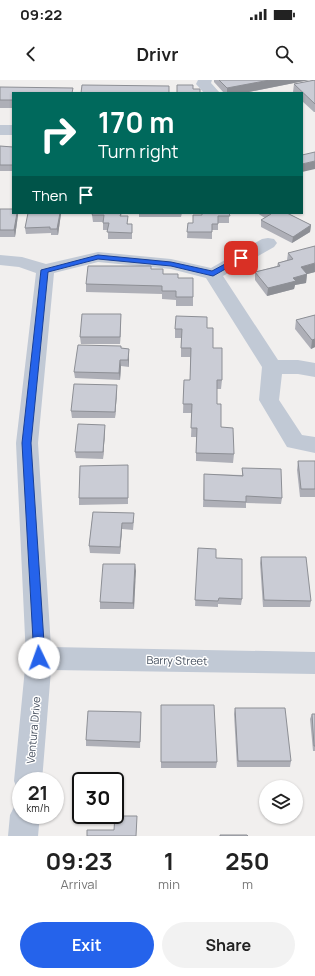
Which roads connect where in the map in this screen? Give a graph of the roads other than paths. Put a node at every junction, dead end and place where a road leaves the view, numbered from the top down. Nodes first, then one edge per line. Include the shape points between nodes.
1 (205, 80) edge
2 (212, 92) edge
3 (0, 130) edge
4 (12, 130) edge
5 (268, 243) dead end
6 (0, 260) edge
7 (45, 270) junction
8 (213, 274) junction
9 (272, 367) junction
10 (315, 370) edge
11 (315, 445) edge
12 (39, 658) junction
13 (315, 663) edge
14 (29, 772) edge
15 (24, 824) edge
16 (23, 836) edge

1 - 2 street via 203,84
3 - 4 street
5 - 8 street
6 - 7 street via 22,262
7 - 8 street via 98,257 171,264
7 - 12 street, Ventura Drive via 26,443
8 - 9 street
9 - 10 street
9 - 11 street via 269,400 295,441
12 - 13 street, Barry Street
12 - 14 street, Ventura Drive
15 - 16 street

